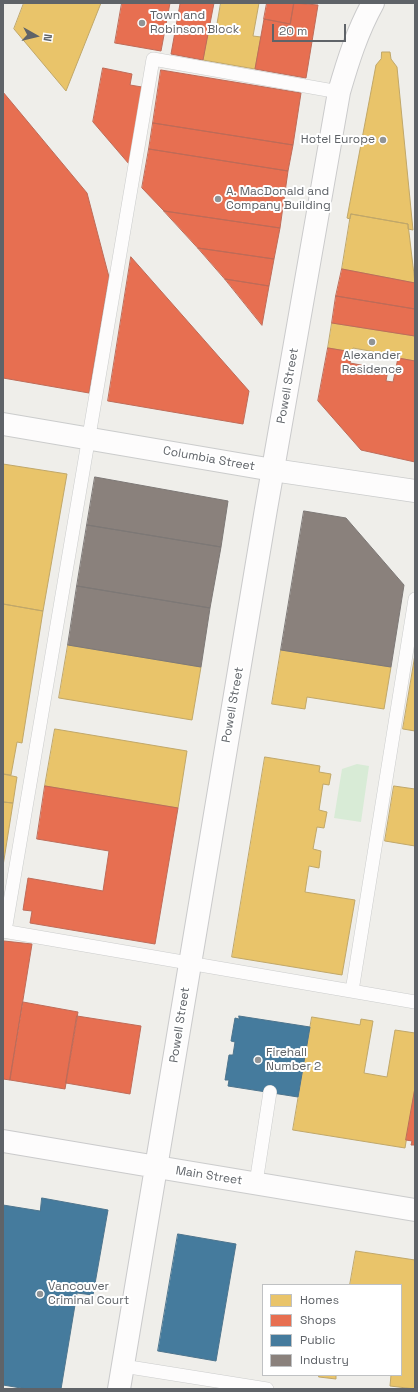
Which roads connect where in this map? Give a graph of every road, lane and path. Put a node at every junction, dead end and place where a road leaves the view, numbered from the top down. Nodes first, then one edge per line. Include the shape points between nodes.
1 (373, 3) edge
2 (339, 92) junction
3 (3, 424) edge
4 (90, 439) junction
5 (273, 470) junction
6 (415, 491) edge
7 (415, 599) edge
8 (4, 931) edge
9 (190, 964) junction
10 (352, 991) junction
11 (415, 1002) edge
12 (270, 1092) dead end
13 (3, 1141) edge
14 (157, 1167) junction
15 (256, 1183) junction
16 (415, 1210) edge
17 (123, 1366) junction
18 (119, 1389) edge
19 (267, 1389) edge

1 - 2 main road, Powell Street via 361,24
2 - 4 lane via 153,59
2 - 5 main road, Powell Street
3 - 4 main road, Columbia Street
4 - 5 main road, Columbia Street
4 - 8 lane
5 - 6 main road, Columbia Street
5 - 9 main road, Powell Street
7 - 10 lane
8 - 9 lane
9 - 10 lane
9 - 14 main road, Powell Street
10 - 11 lane
12 - 15 lane
13 - 14 main road, Main Street
14 - 15 main road, Main Street
14 - 17 main road, Powell Street
15 - 16 main road, Main Street
17 - 18 main road, Powell Street
17 - 19 lane

